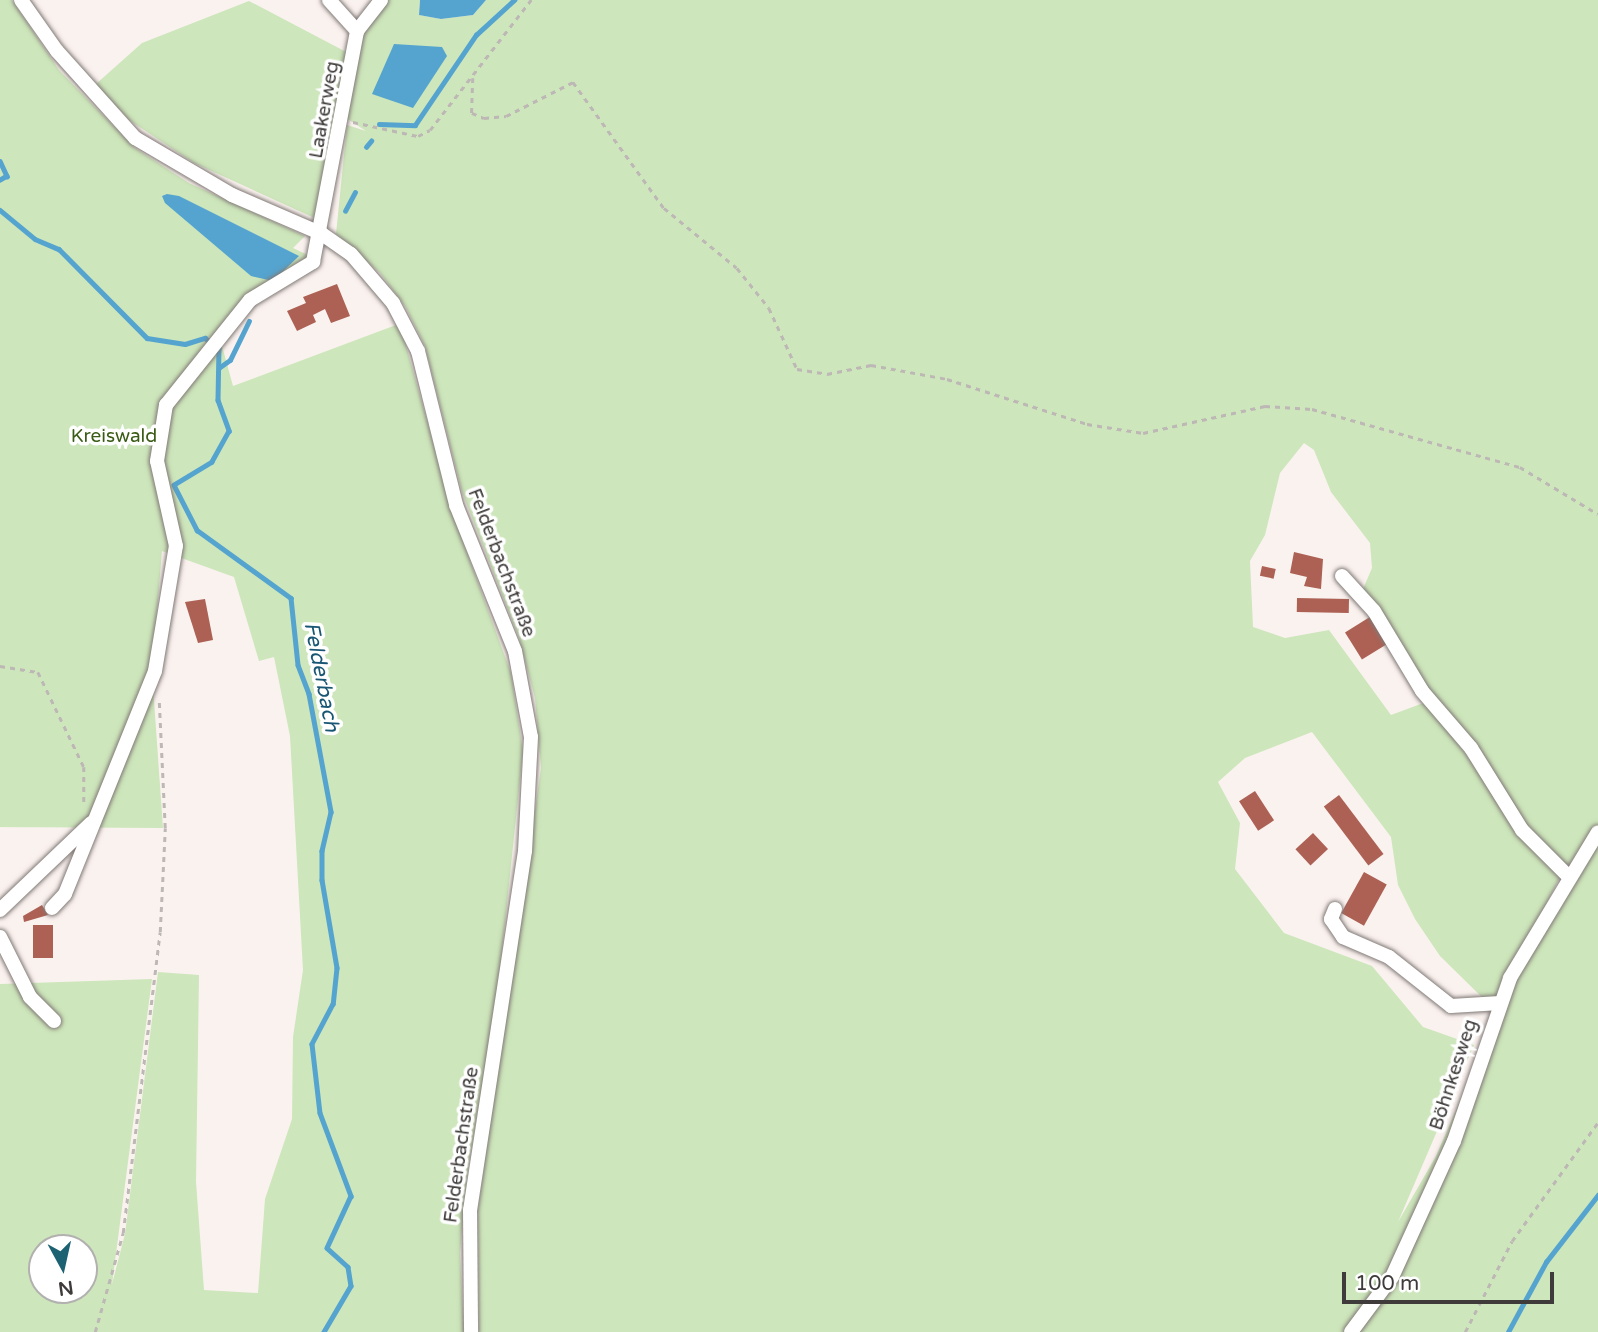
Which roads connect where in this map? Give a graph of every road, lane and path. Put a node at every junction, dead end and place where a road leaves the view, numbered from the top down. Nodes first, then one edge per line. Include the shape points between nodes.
1 (21, 0) edge
2 (329, 0) edge
3 (381, 0) edge
4 (531, 0) edge
5 (357, 31) junction
6 (473, 78) junction
7 (344, 120) junction
8 (322, 234) junction
9 (1598, 514) edge
10 (1342, 576) dead end
11 (0, 666) edge
12 (158, 695) dead end
13 (94, 820) junction
14 (1598, 832) edge
15 (1569, 877) junction
16 (51, 908) dead end
17 (1335, 909) dead end
18 (0, 910) edge
19 (0, 937) edge
20 (1500, 1003) junction
21 (54, 1021) dead end
22 (1598, 1122) edge
23 (95, 1332) edge
24 (471, 1332) edge
25 (1351, 1332) edge
26 (1465, 1332) edge

1 - 8 street, Felderbachstraße via 57,51 135,138 232,195
2 - 5 street
3 - 5 street, Laakerweg
4 - 6 path
5 - 7 street, Laakerweg
6 - 7 path via 430,130 418,136
6 - 9 path via 472,113 484,118 506,116 573,82 664,208 737,268 769,308 797,369 827,374 884,367 947,379 1087,424 1143,433 1265,406 1312,410 1510,463
7 - 8 street, Laakerweg
8 - 13 street, Laakerweg via 313,262 258,293 209,353 189,370 166,405 157,461 176,546 155,671
8 - 24 street, Felderbachstraße via 375,278 408,326 456,505 515,651 529,725 532,775 525,851 470,1210
10 - 15 street via 1374,611 1422,691 1471,748 1522,830
11 - 13 path via 38,673 84,767 85,809
12 - 23 path via 165,828 161,919 122,1233
13 - 16 street, Laakerweg via 65,894
13 - 18 street
14 - 15 street, Böhnkesweg
15 - 20 street, Böhnkesweg
17 - 20 street via 1331,919 1343,937 1389,957 1451,1006
19 - 21 street via 30,997
20 - 25 street, Böhnkesweg via 1454,1141 1392,1277
22 - 26 path via 1512,1241

